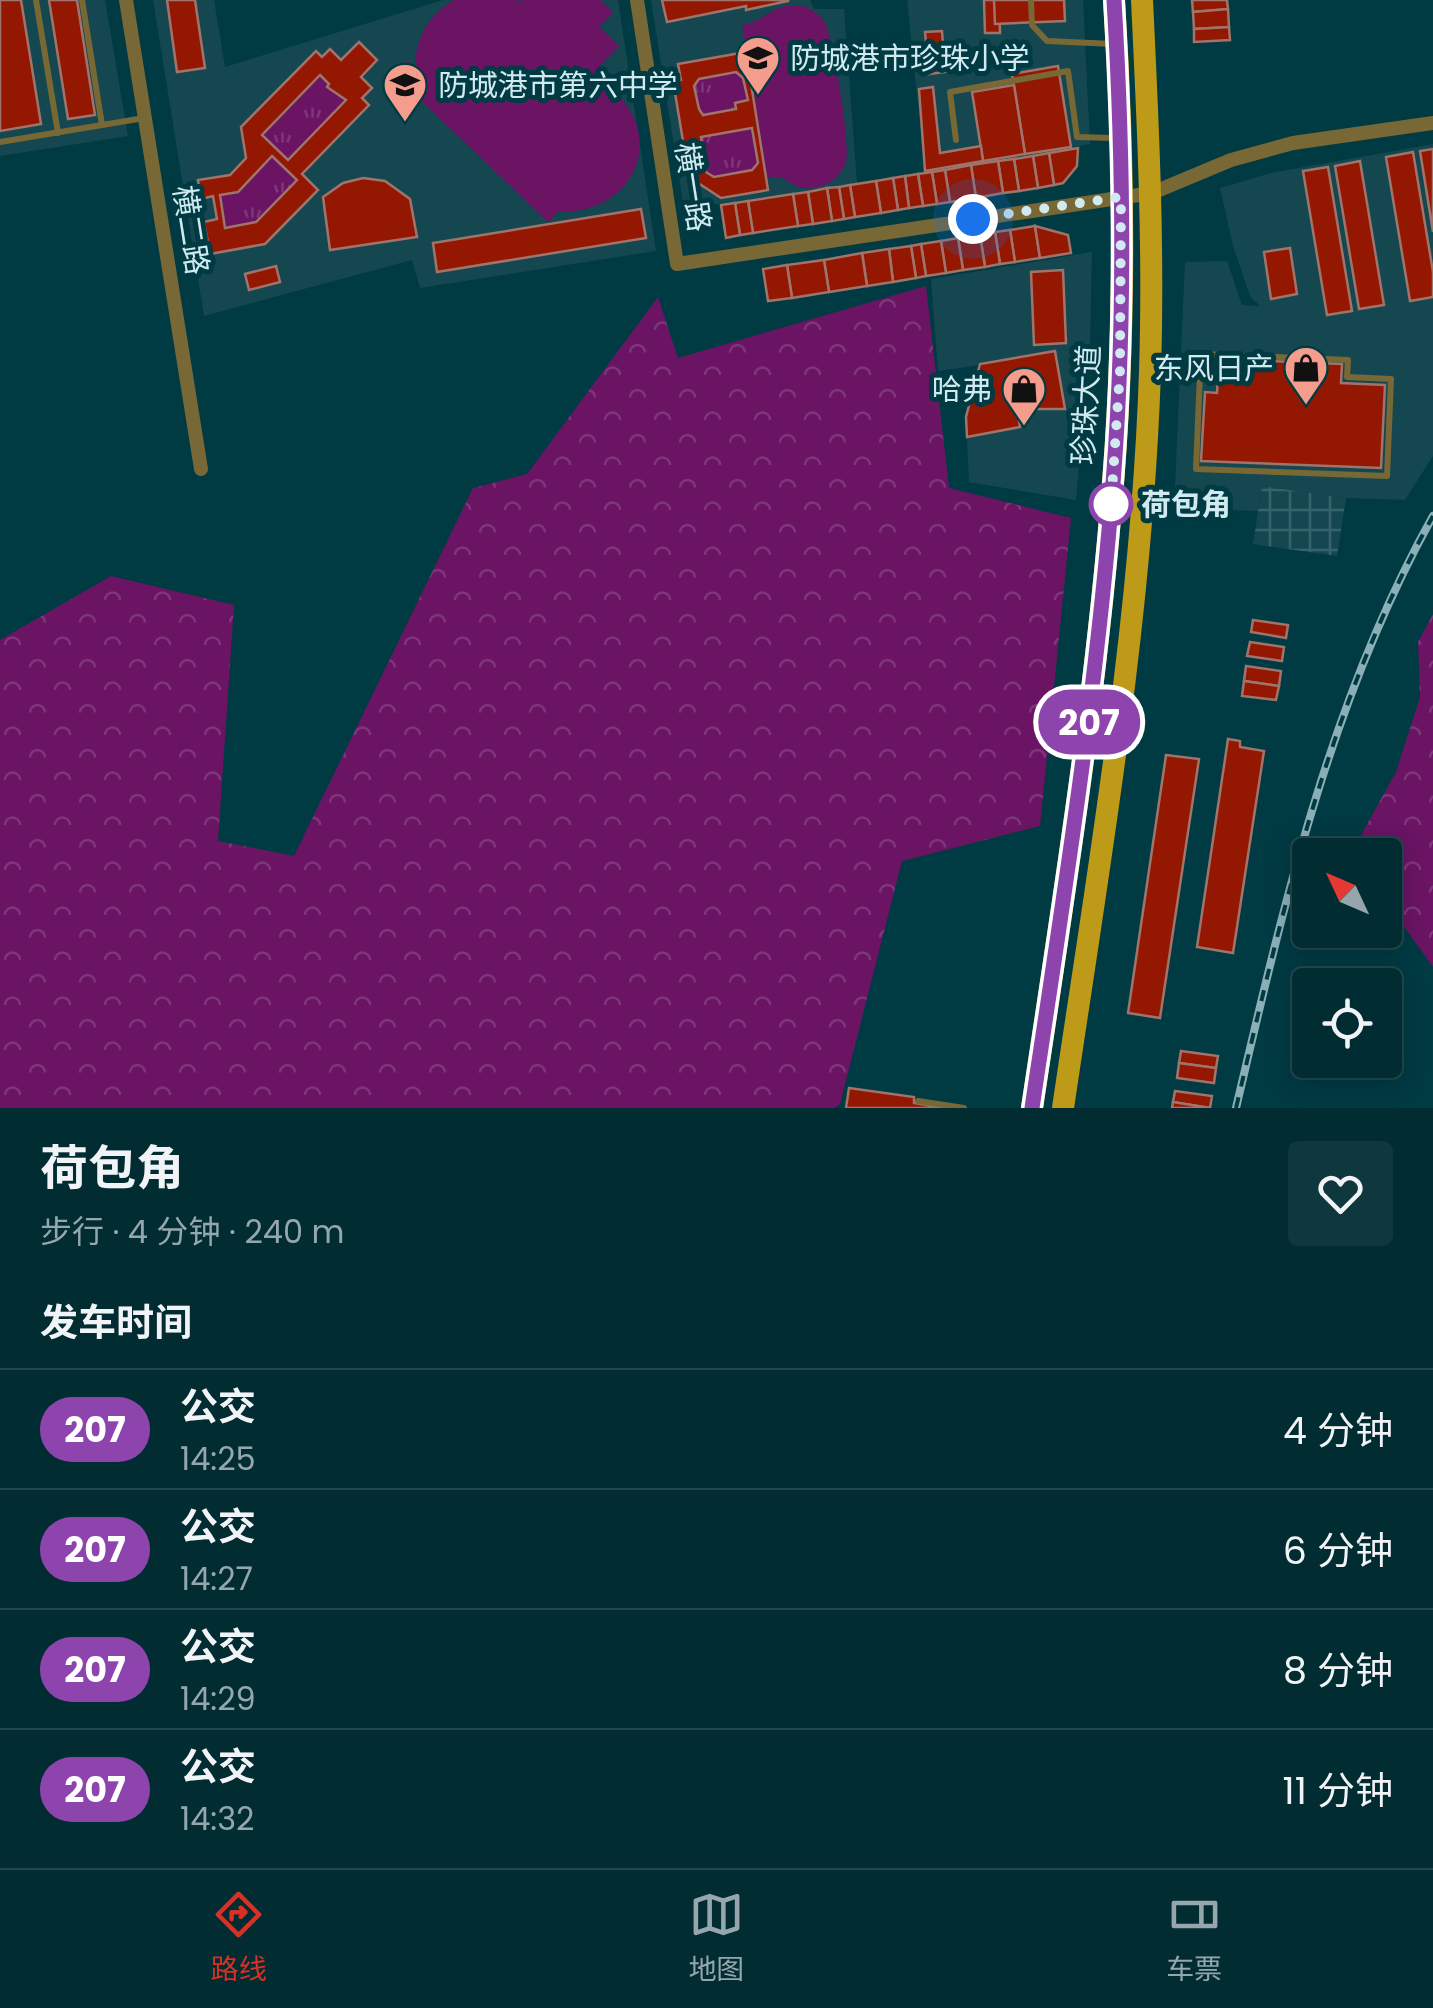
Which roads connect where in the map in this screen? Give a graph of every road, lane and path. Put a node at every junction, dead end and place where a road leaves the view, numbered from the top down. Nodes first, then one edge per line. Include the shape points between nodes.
1 (36, 0) edge
2 (82, 0) edge
3 (126, 0) edge
4 (637, 0) edge
5 (1031, 0) edge
6 (1114, 0) edge
7 (1142, 0) edge
8 (1117, 44) junction
9 (145, 118) junction
10 (1433, 123) edge
11 (102, 125) junction
12 (58, 133) junction
13 (1120, 138) junction
14 (956, 140) dead end
15 (0, 142) edge
16 (1152, 193) junction
17 (1121, 197) junction
18 (1150, 372) junction
19 (1200, 374) junction
20 (202, 469) dead end
21 (918, 1101) dead end
22 (964, 1108) edge
23 (1032, 1108) edge
24 (1063, 1108) edge

1 - 12 lane
2 - 11 lane
3 - 9 street, 横二路
4 - 17 street, 横一路 via 676,264
5 - 8 lane via 1032,25 1047,41
6 - 8 main road, 珍珠大道
7 - 16 main road, 珍珠大道
8 - 13 main road, 珍珠大道
9 - 11 lane
9 - 20 street, 横二路
10 - 16 street via 1293,143
11 - 12 lane
12 - 15 lane
13 - 14 lane via 1077,137 1068,71 950,92
13 - 17 main road, 珍珠大道
16 - 17 street
16 - 18 main road, 珍珠大道
17 - 23 main road, 珍珠大道 via 1111,506 1086,741
18 - 19 lane
18 - 24 main road, 珍珠大道 via 1117,745
19 - 19 lane via 1196,469 1387,476 1391,378 1347,377 1348,360 1201,354
21 - 22 lane

